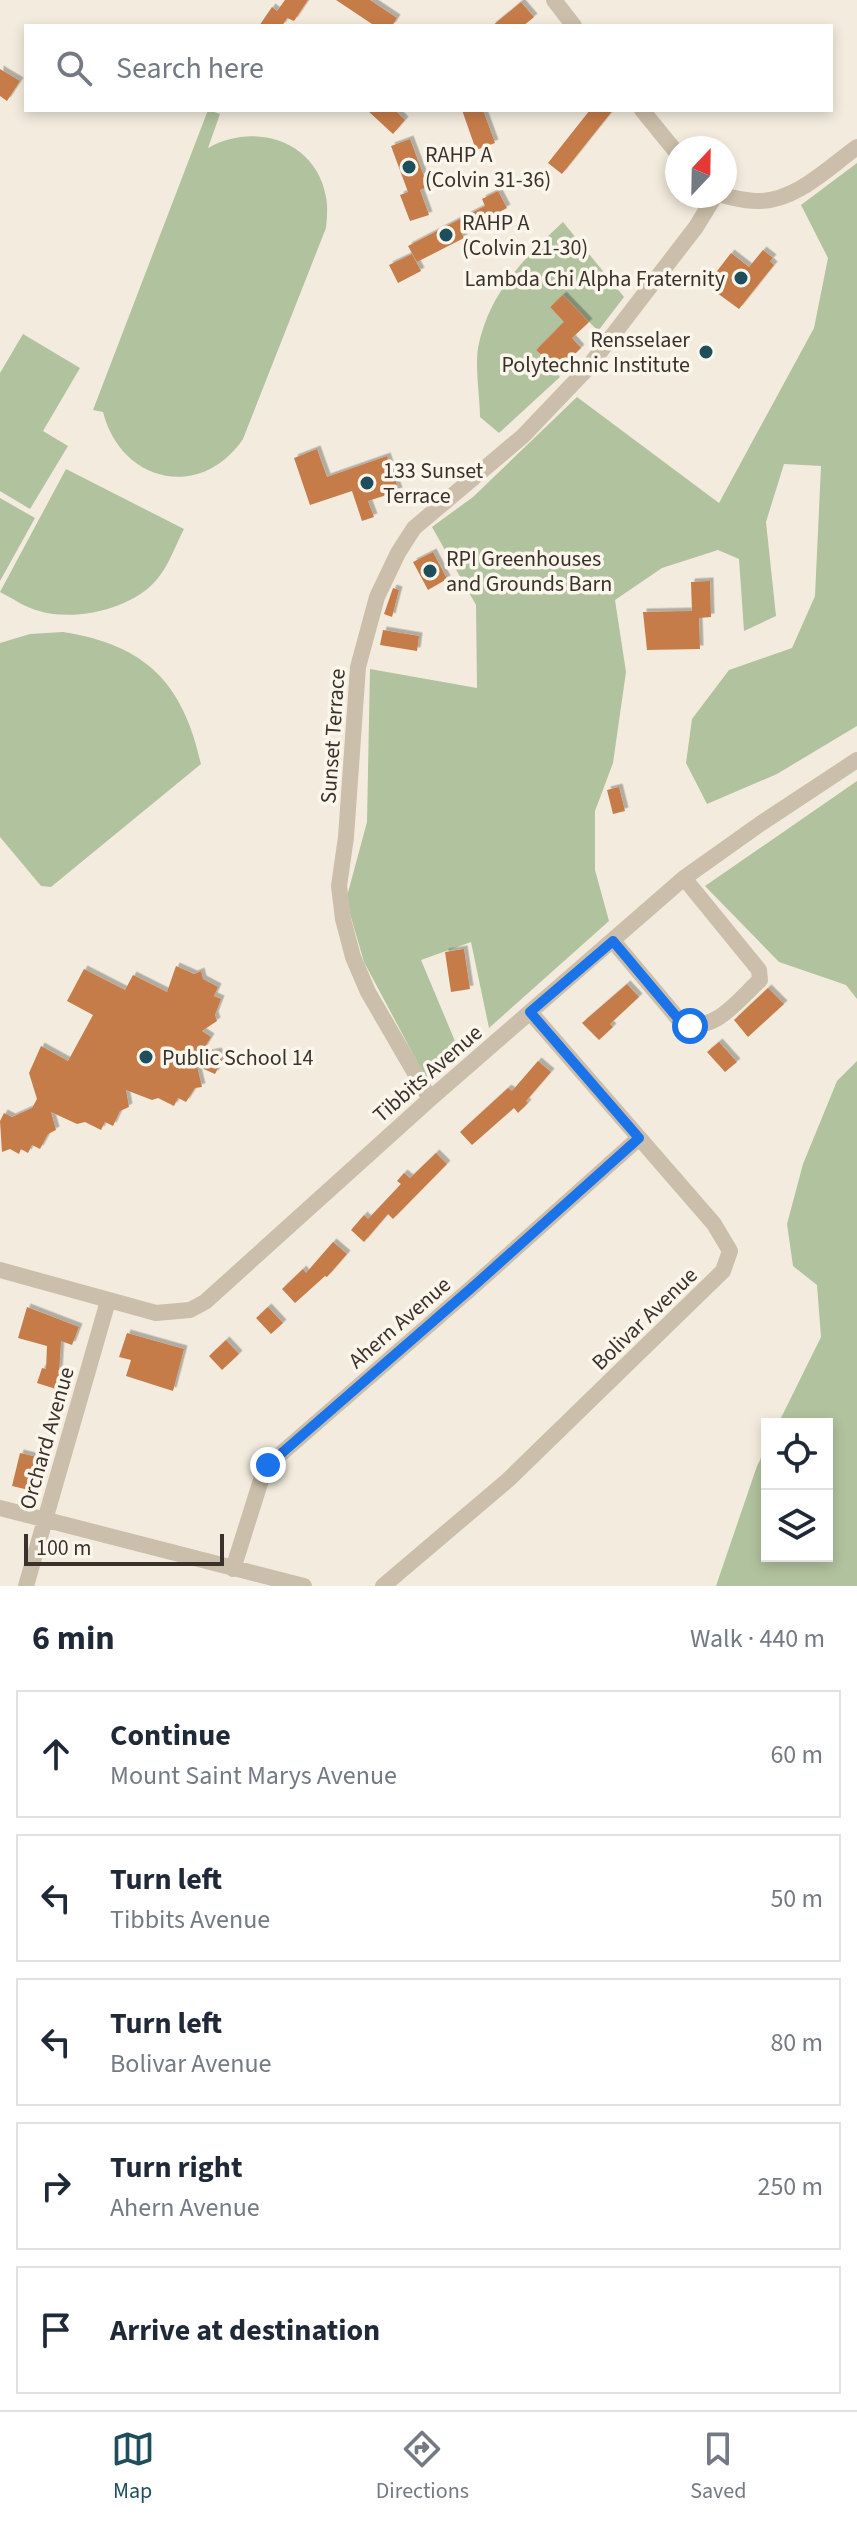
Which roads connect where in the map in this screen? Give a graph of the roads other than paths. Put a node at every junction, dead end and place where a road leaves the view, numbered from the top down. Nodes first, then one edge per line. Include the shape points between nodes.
1 (554, 0) edge
2 (572, 24) edge
3 (644, 112) edge
4 (665, 138) edge
5 (857, 147) edge
6 (737, 198) edge
7 (708, 208) edge
8 (857, 760) edge
9 (684, 878) junction
10 (613, 941) junction
11 (530, 1012) junction
12 (430, 1099) junction
13 (639, 1138) junction
14 (0, 1270) edge
15 (108, 1301) junction
16 (0, 1508) edge
17 (45, 1521) junction
18 (233, 1569) junction
19 (26, 1586) edge
20 (304, 1586) edge
21 (383, 1586) edge

1 - 2 street
3 - 4 street
5 - 6 street via 785,195 757,201
7 - 12 street, Sunset Terrace via 586,370 523,436 414,528 377,597 358,667 339,886 353,957
8 - 9 street, Tibbits Avenue
9 - 10 street, Tibbits Avenue
9 - 10 street via 759,970 760,980 715,1021 703,1026 681,1022
10 - 11 street, Tibbits Avenue
11 - 12 street, Tibbits Avenue
11 - 13 street, Bolivar Avenue
12 - 15 street, Tibbits Avenue via 205,1302 165,1313
13 - 18 street, Ahern Avenue via 268,1465
13 - 21 street, Bolivar Avenue via 724,1239 730,1251 723,1271 508,1480
14 - 15 street, Tibbits Avenue
15 - 17 street, Orchard Avenue
16 - 17 street
17 - 18 street
17 - 19 street, Orchard Avenue
18 - 20 street

